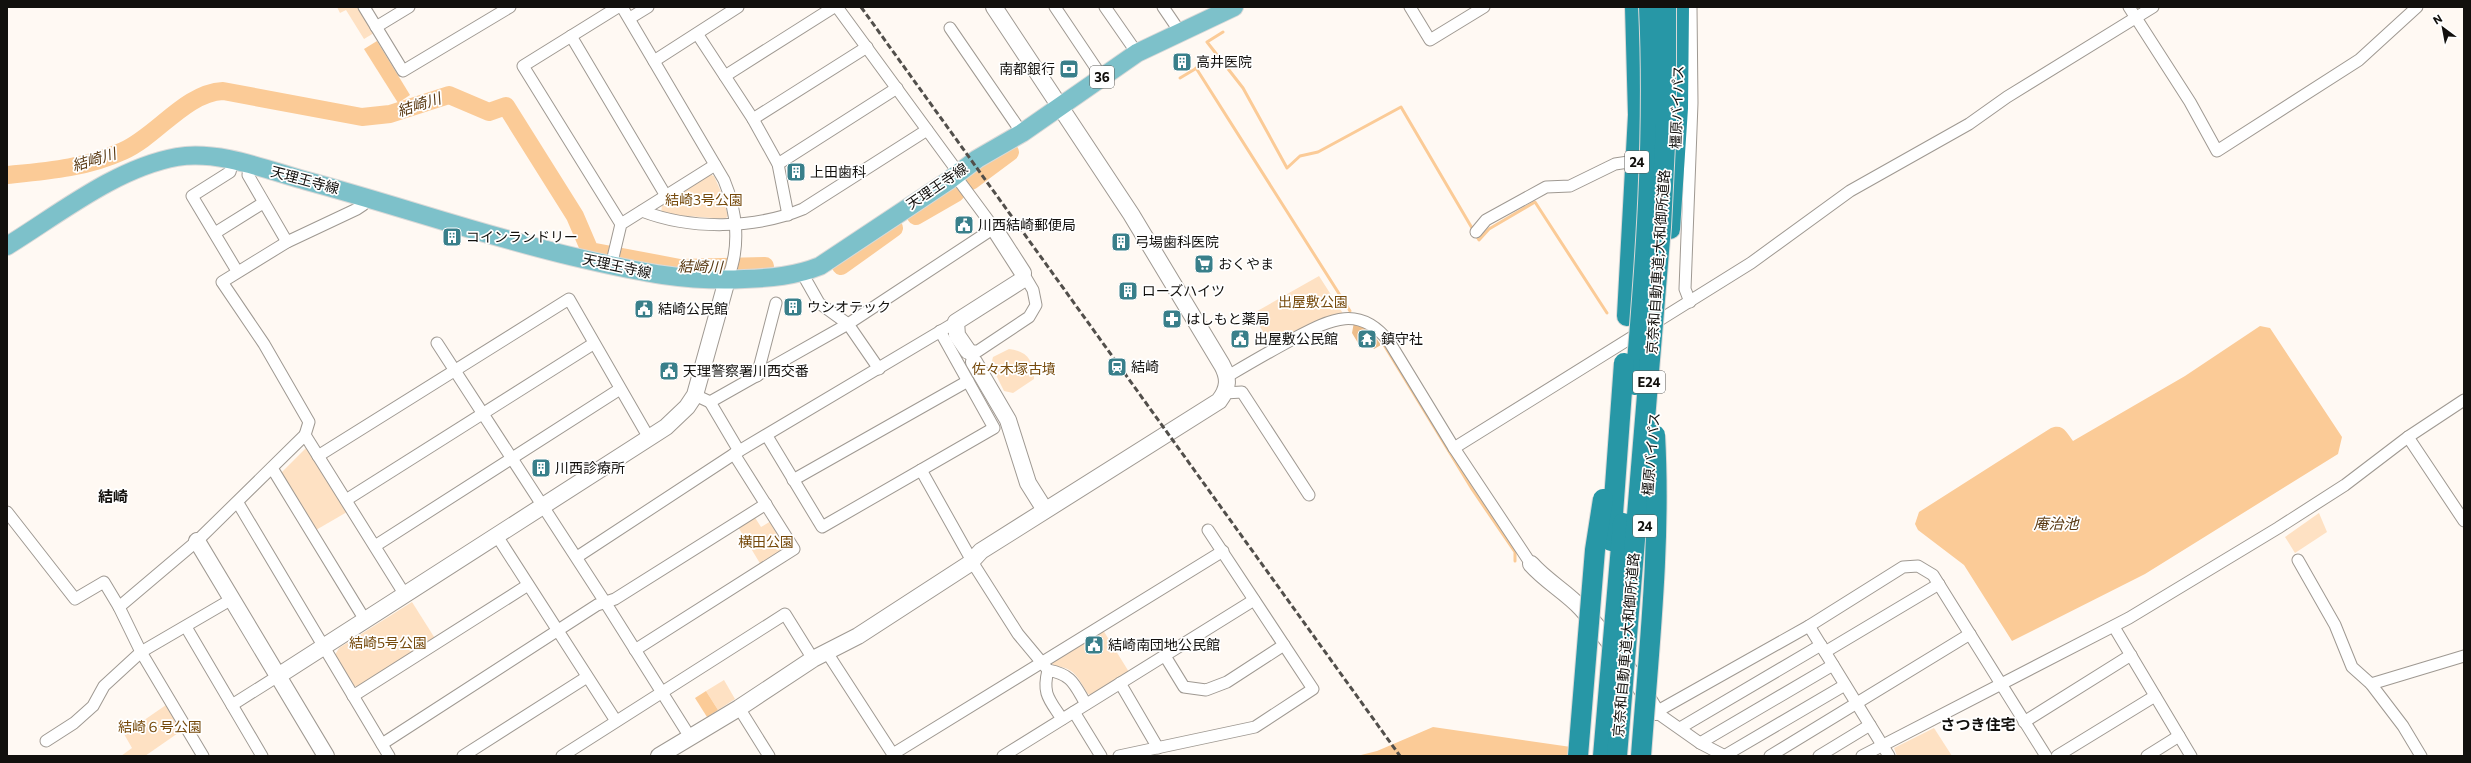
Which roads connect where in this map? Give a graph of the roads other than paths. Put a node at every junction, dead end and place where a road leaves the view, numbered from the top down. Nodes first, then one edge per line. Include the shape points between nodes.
1 (364, 7) edge
2 (409, 7) edge
3 (510, 7) edge
4 (618, 7) edge
5 (622, 7) edge
6 (648, 7) edge
7 (738, 7) edge
8 (834, 7) edge
9 (837, 7) edge
10 (994, 7) edge
11 (1055, 7) edge
12 (1105, 7) edge
13 (1163, 7) edge
14 (1234, 7) edge
15 (1410, 7) edge
16 (1462, 7) edge
17 (1484, 7) edge
18 (1636, 7) edge
19 (1649, 7) edge
20 (1666, 7) edge
21 (1679, 7) edge
22 (1691, 7) edge
23 (2129, 7) edge
24 (2153, 7) edge
25 (2417, 7) edge
26 (1468, 17) junction
27 (630, 18) junction
28 (2134, 18) junction
29 (376, 27) junction
30 (950, 28) dead end
31 (1180, 32) junction
32 (698, 34) junction
33 (571, 36) junction
34 (867, 47) junction
35 (1137, 53) junction
36 (654, 61) junction
37 (725, 76) junction
38 (1102, 77) junction
39 (897, 88) junction
40 (1060, 107) junction
41 (753, 119) junction
42 (926, 130) junction
43 (1022, 133) junction
44 (1635, 161) dead end
45 (241, 163) junction
46 (778, 164) junction
47 (715, 165) junction
48 (957, 174) junction
49 (365, 196) junction
50 (666, 196) junction
51 (264, 203) junction
52 (642, 211) junction
53 (788, 215) junction
54 (737, 223) junction
55 (621, 224) junction
56 (994, 228) junction
57 (1476, 232) dead end
58 (215, 233) junction
59 (287, 242) junction
60 (7, 246) edge
61 (611, 266) junction
62 (237, 271) junction
63 (802, 273) junction
64 (1024, 278) junction
65 (727, 280) junction
66 (1690, 302) junction
67 (776, 303) dead end
68 (956, 322) junction
69 (848, 324) junction
70 (940, 331) junction
71 (437, 343) dead end
72 (593, 344) junction
73 (973, 355) junction
74 (1644, 365) junction
75 (879, 369) junction
76 (456, 370) junction
77 (757, 376) junction
78 (1228, 376) junction
79 (968, 380) junction
80 (620, 389) junction
81 (1226, 392) junction
82 (695, 395) junction
83 (2464, 400) edge
84 (710, 402) junction
85 (484, 414) junction
86 (305, 435) junction
87 (767, 436) junction
88 (2408, 436) junction
89 (649, 438) junction
90 (1454, 448) junction
91 (737, 452) junction
92 (318, 456) junction
93 (513, 459) junction
94 (272, 468) junction
95 (920, 470) junction
96 (793, 480) junction
97 (1309, 495) dead end
98 (346, 500) junction
99 (238, 503) junction
100 (766, 504) junction
101 (542, 506) junction
102 (1045, 510) junction
103 (7, 512) edge
104 (2464, 521) edge
105 (1208, 530) dead end
106 (497, 536) junction
107 (197, 541) junction
108 (375, 546) junction
109 (1223, 551) junction
110 (576, 557) junction
111 (972, 560) junction
112 (2298, 560) dead end
113 (1531, 564) joint
114 (1939, 584) junction
115 (528, 585) junction
116 (405, 595) junction
117 (232, 599) junction
118 (1254, 600) junction
119 (605, 602) junction
120 (119, 607) junction
121 (365, 620) junction
122 (1809, 626) junction
123 (186, 627) junction
124 (2114, 627) junction
125 (559, 631) junction
126 (1970, 634) junction
127 (1284, 645) junction
128 (324, 646) junction
129 (1823, 649) junction
130 (635, 650) junction
131 (141, 652) junction
132 (819, 655) junction
133 (2131, 655) junction
134 (1165, 656) junction
135 (2464, 656) edge
136 (1833, 665) junction
137 (1046, 666) junction
138 (278, 676) junction
139 (587, 677) junction
140 (1120, 683) junction
141 (2001, 684) junction
142 (2371, 684) junction
143 (1846, 685) junction
144 (662, 693) junction
145 (353, 696) junction
146 (2155, 696) junction
147 (1086, 704) junction
148 (1857, 704) junction
149 (232, 705) junction
150 (739, 708) junction
151 (1074, 712) junction
152 (1656, 712) junction
153 (1062, 719) junction
154 (616, 721) junction
155 (2024, 722) junction
156 (1870, 725) junction
157 (1680, 728) junction
158 (2179, 736) junction
159 (690, 738) junction
160 (46, 741) dead end
161 (1700, 742) junction
162 (382, 744) junction
163 (1882, 744) junction
164 (1158, 748) junction
165 (893, 755) edge
166 (203, 756) edge
167 (262, 756) edge
168 (326, 756) edge
169 (389, 756) edge
170 (463, 756) edge
171 (562, 756) edge
172 (659, 756) edge
173 (769, 756) edge
174 (1003, 756) edge
175 (1101, 756) edge
176 (1119, 756) edge
177 (1578, 756) edge
178 (1596, 756) edge
179 (1603, 756) edge
180 (1617, 756) edge
181 (1624, 756) edge
182 (1641, 756) edge
183 (1724, 756) edge
184 (1770, 756) edge
185 (1819, 756) edge
186 (1862, 756) edge
187 (1889, 756) edge
188 (2046, 756) edge
189 (2057, 756) edge
190 (2147, 756) edge
191 (2191, 756) edge
192 (2421, 756) edge

1 - 29 street
2 - 29 street
3 - 29 street via 403,71
4 - 33 street
5 - 27 street
6 - 27 street
7 - 32 street
8 - 37 street
9 - 34 street
10 - 40 street
11 - 38 street
12 - 35 street
13 - 31 street
14 - 31 main road, 天理王寺線 / 36
15 - 26 street via 1430,40
16 - 26 street
17 - 26 street
18 - 178 highway, 24, bridge via 1638,115 1627,316
19 - 74 highway, 京奈和自動車道;大和御所道路 / E24, bridge via 1651,58
20 - 74 highway, 京奈和自動車道;大和御所道路 / E24, bridge via 1666,124
21 - 181 highway, 橿原バイパス / 24 via 1678,108 1665,296
22 - 66 street via 1692,103 1687,161 1685,290
23 - 28 street
24 - 28 street
25 - 28 street via 2359,60 2217,151 2190,102
27 - 36 street
28 - 66 street via 2007,97 1969,124 1850,191 1751,263
30 - 43 street
31 - 35 main road, 天理王寺線 / 36
32 - 36 street
32 - 37 street
33 - 50 street
33 - 55 street via 523,66
34 - 39 street
34 - 41 street
35 - 38 main road, 天理王寺線 / 36
36 - 47 street
37 - 41 street
38 - 40 main road, 天理王寺線 / 36
39 - 42 street
39 - 46 street
40 - 43 main road, 天理王寺線 / 36
40 - 78 street via 1131,214
41 - 46 street
42 - 48 street
42 - 53 street via 803,209
43 - 48 main road, 天理王寺線 / 36 via 977,159
44 - 57 street via 1615,164 1570,186 1546,187 1486,220
45 - 49 main road, 天理王寺線 / 36
45 - 51 street
45 - 58 street via 192,196
45 - 60 main road, 天理王寺線 / 36 via 190,156 145,166 113,180
46 - 53 street
47 - 50 street
47 - 54 street via 731,196
48 - 56 street
48 - 63 main road, 天理王寺線 / 36 via 820,266
49 - 59 street via 363,205 357,209
49 - 61 main road, 天理王寺線 / 36 via 550,252
50 - 52 street
51 - 58 street
51 - 59 street
52 - 54 street via 658,217 696,224
52 - 55 street
53 - 54 street via 768,221
54 - 65 street via 732,268
55 - 61 street
56 - 64 street
56 - 69 street
58 - 62 street
59 - 62 street
61 - 65 main road, 天理王寺線 / 36 via 689,280
62 - 86 street via 222,282 223,286 264,344 309,422
63 - 65 main road, 天理王寺線 / 36
63 - 69 street via 819,303
64 - 68 street
64 - 73 street via 1033,290 1036,305 1029,317
65 - 82 street
66 - 90 street
67 - 77 street
68 - 70 street
68 - 73 street via 957,335
69 - 75 street
69 - 77 street
70 - 75 street
70 - 79 street
71 - 76 street
72 - 76 street via 569,299
72 - 80 street
72 - 85 street
73 - 102 street via 1005,414 1028,483
74 - 177 highway, bridge via 1624,401 1596,543
74 - 179 highway, 京奈和自動車道;大和御所道路 / E24, bridge
74 - 180 highway, 京奈和自動車道;大和御所道路 / E24, bridge
74 - 182 highway, bridge via 1657,474 1656,539
75 - 87 street
76 - 85 street
76 - 92 street
77 - 84 street
78 - 81 street
78 - 90 street via 1328,321 1348,318 1366,322 1381,330 1390,342
79 - 95 street via 994,428
79 - 96 street
80 - 89 street
80 - 93 street
81 - 97 street via 1242,392
81 - 102 street via 1219,401
82 - 84 street
82 - 89 street via 677,418
83 - 88 street
84 - 91 street
85 - 93 street
85 - 98 street
86 - 92 street
86 - 94 street
87 - 91 street
87 - 96 street
88 - 104 street
88 - 124 street via 2359,476
89 - 101 street
90 - 113 street
91 - 100 street
91 - 110 street
92 - 98 street
93 - 101 street
93 - 108 street
94 - 99 street
94 - 121 street
95 - 96 street via 822,527
95 - 111 street
98 - 108 street
99 - 107 street
99 - 128 street
100 - 119 street via 615,599
100 - 130 street via 794,549
101 - 106 street
101 - 110 street
102 - 111 street via 981,551
103 - 120 street via 75,599 104,582
105 - 109 street
106 - 115 street
106 - 116 street
107 - 117 street
107 - 120 street
108 - 116 street
109 - 118 street
109 - 137 street
110 - 119 street
111 - 132 street via 858,636
111 - 137 street via 1018,634
112 - 142 street via 2335,625 2352,667
113 - 152 street via 1580,607 1598,627
114 - 122 street via 1933,575 1918,566 1903,567
114 - 126 street
114 - 129 street
115 - 125 street
115 - 145 street
116 - 121 street
117 - 123 street
117 - 138 street
118 - 127 street
118 - 134 street
119 - 125 street
119 - 130 street
120 - 131 street
121 - 128 street
122 - 129 street
122 - 152 street
123 - 131 street
123 - 149 street
124 - 133 street
124 - 141 street
125 - 139 street
125 - 162 street
126 - 141 street
126 - 148 street
127 - 134 street via 1227,682 1206,690 1184,688
127 - 164 street via 1313,689 1255,727
128 - 138 street
128 - 145 street
129 - 136 street
129 - 157 street
130 - 144 street
131 - 160 street via 104,686 94,706
131 - 166 street
132 - 144 street via 785,614
132 - 150 street
132 - 165 street
133 - 146 street
133 - 155 street
134 - 140 street
135 - 142 street
136 - 143 street
136 - 161 street
137 - 147 street via 1070,678
137 - 153 street via 1046,694
137 - 165 street
138 - 149 street
138 - 168 street
139 - 154 street
139 - 170 street
140 - 147 street
140 - 164 street
141 - 155 street
141 - 163 street
142 - 192 street via 2403,726
143 - 148 street
143 - 183 street
144 - 154 street
144 - 159 street
145 - 162 street
146 - 158 street
146 - 189 street
147 - 151 street
148 - 156 street
148 - 184 street
149 - 167 street
150 - 159 street
150 - 173 street
151 - 153 street
151 - 175 street
152 - 157 street
153 - 174 street
154 - 171 street
155 - 188 street
156 - 163 street
156 - 185 street
157 - 161 street
158 - 190 street
158 - 191 street
159 - 172 street
161 - 183 street
162 - 169 street
163 - 186 street
163 - 187 street
164 - 176 street

